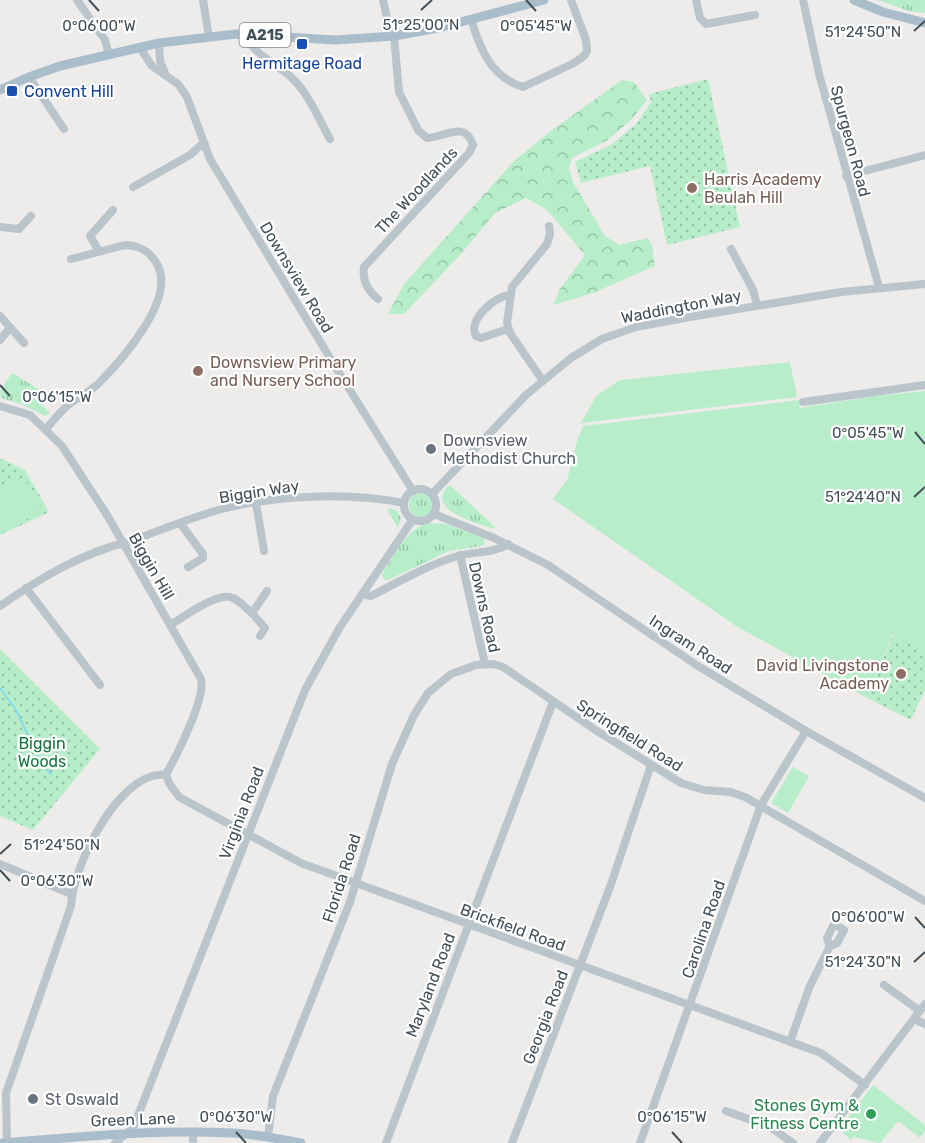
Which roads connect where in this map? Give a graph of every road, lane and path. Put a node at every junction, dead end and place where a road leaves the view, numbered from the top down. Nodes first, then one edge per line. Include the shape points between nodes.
1 (77, 0) edge
2 (203, 0) edge
3 (383, 0) edge
4 (544, 0) edge
5 (571, 0) edge
6 (696, 0) edge
7 (803, 0) edge
8 (854, 0) edge
9 (755, 15) dead end
10 (471, 19) junction
11 (925, 23) edge
12 (244, 34) junction
13 (209, 36) junction
14 (393, 36) junction
15 (159, 43) junction
16 (140, 48) junction
17 (109, 55) junction
18 (166, 75) junction
19 (29, 76) junction
20 (0, 90) edge
21 (64, 129) dead end
22 (330, 139) dead end
23 (205, 145) junction
24 (925, 154) edge
25 (846, 176) junction
26 (133, 188) dead end
27 (113, 210) dead end
28 (31, 216) dead end
29 (549, 226) dead end
30 (0, 227) edge
31 (731, 249) dead end
32 (99, 251) junction
33 (71, 259) dead end
34 (925, 284) edge
35 (879, 287) junction
36 (510, 296) junction
37 (378, 299) dead end
38 (757, 305) junction
39 (0, 315) edge
40 (10, 328) junction
41 (508, 329) junction
42 (0, 340) edge
43 (24, 343) dead end
44 (543, 381) junction
45 (925, 385) edge
46 (803, 402) dead end
47 (0, 406) edge
48 (46, 429) junction
49 (413, 491) junction
50 (432, 494) junction
51 (256, 503) junction
52 (405, 503) junction
53 (434, 514) junction
54 (412, 519) junction
55 (180, 523) junction
56 (123, 543) junction
57 (508, 544) junction
58 (264, 551) dead end
59 (460, 555) junction
60 (188, 567) dead end
61 (26, 588) junction
62 (267, 591) dead end
63 (363, 594) junction
64 (0, 606) edge
65 (252, 613) junction
66 (170, 625) junction
67 (260, 636) dead end
68 (485, 664) junction
69 (100, 686) dead end
70 (553, 702) junction
71 (806, 731) junction
72 (651, 765) junction
73 (166, 774) junction
74 (925, 798) edge
75 (761, 806) junction
76 (247, 834) junction
77 (0, 864) edge
78 (356, 883) junction
79 (72, 894) junction
80 (925, 901) edge
81 (468, 925) junction
82 (830, 946) dead end
83 (579, 966) junction
84 (884, 985) dead end
85 (690, 1006) junction
86 (922, 1008) edge
87 (914, 1019) junction
88 (925, 1024) edge
89 (790, 1042) junction
90 (865, 1085) junction
91 (726, 1111) dead end
92 (193, 1132) junction
93 (128, 1134) junction
94 (268, 1137) junction
95 (2, 1143) edge
96 (7, 1143) edge
97 (115, 1143) edge
98 (193, 1143) edge
99 (301, 1143) edge
100 (386, 1143) edge
101 (512, 1143) edge
102 (640, 1143) edge
103 (793, 1143) edge
104 (820, 1143) edge

1 - 17 street via 105,40
2 - 13 street
3 - 14 street
4 - 10 main road, A215
5 - 10 street via 587,51 574,63 523,87 500,76 490,64
6 - 9 street via 700,18 706,24
7 - 25 street, Spurgeon Road
8 - 11 main road
10 - 14 main road, A215
12 - 13 main road, A215
12 - 14 main road, A215 via 335,40
12 - 22 street via 258,53 294,79
13 - 15 main road, A215
14 - 37 street, The Woodlands via 399,92 418,130 427,138 457,130 470,137 473,145 364,267 366,285
15 - 16 main road, A215
15 - 18 street via 159,61
16 - 17 main road, A215
16 - 18 street, Downsview Road via 152,66
17 - 19 main road, A215
18 - 23 street, Downsview Road via 183,90 191,104
19 - 20 main road, A215
19 - 21 street
23 - 26 street
23 - 49 street, Downsview Road
24 - 25 street
25 - 35 street, Spurgeon Road
27 - 32 street via 90,236
28 - 30 street via 19,229
29 - 36 street via 547,244 516,280
31 - 38 street
32 - 33 street
32 - 48 street via 125,245 143,249 158,265 162,287 143,331 99,383 63,410
34 - 35 street, Waddington Way
35 - 38 street, Waddington Way
36 - 41 street
36 - 41 street via 490,306 473,330 481,338
38 - 44 street, Waddington Way via 615,333 579,351
39 - 40 street
40 - 42 street
40 - 43 street
41 - 44 street
44 - 50 street, Waddington Way via 501,419
45 - 46 street
47 - 48 street, Biggin Hill via 30,415
48 - 56 street, Biggin Hill via 62,446
49 - 50 street via 423,489
49 - 52 street
50 - 53 street via 436,502
51 - 52 street, Biggin Way via 327,496
51 - 55 street, Biggin Way
51 - 58 street
52 - 54 street
53 - 54 street via 423,521
53 - 57 street, Ingram Road
54 - 63 street, Virginia Road
55 - 56 street, Biggin Way
55 - 60 street via 203,554 203,558
56 - 61 street, Biggin Way via 79,559
56 - 66 street, Biggin Hill
57 - 59 street via 499,550
57 - 71 street, Ingram Road via 556,569 659,641
59 - 63 street via 371,596
59 - 68 street, Downs Road
61 - 64 street, Biggin Way
61 - 69 street
62 - 65 street
63 - 76 street, Virginia Road via 329,644 305,690
65 - 66 street via 235,599 224,597
65 - 67 street via 265,628
66 - 73 street, Biggin Hill via 202,684 183,744
68 - 70 street, Springfield Road via 503,667
68 - 78 street, Florida Road via 445,678 418,708 390,771
70 - 72 street, Springfield Road
70 - 81 street, Maryland Road
71 - 74 street, Ingram Road
71 - 75 street, Carolina Road
72 - 75 street, Springfield Road via 687,786 731,792
72 - 83 street, Georgia Road
73 - 76 street, Brickfield Road via 179,797
73 - 79 street via 144,780 112,809 92,840
75 - 80 street, Springfield Road
75 - 85 street, Carolina Road
76 - 78 street, Brickfield Road via 301,863
76 - 93 street, Virginia Road
77 - 79 street
78 - 81 street, Brickfield Road
78 - 94 street, Florida Road via 273,1096
79 - 96 street via 6,1093
81 - 83 street, Brickfield Road
81 - 100 street, Maryland Road
82 - 89 street via 808,988
83 - 85 street, Brickfield Road
83 - 101 street, Georgia Road
84 - 86 street
85 - 89 street, Brickfield Road
85 - 102 street, Carolina Road
86 - 87 street
87 - 88 street
87 - 90 street
89 - 90 street, Brickfield Road via 827,1057
90 - 104 street
91 - 103 street via 770,1127
92 - 93 main road, Green Lane
92 - 94 main road, Green Lane
92 - 98 street
93 - 96 main road, Green Lane
93 - 97 street
94 - 99 main road, Green Lane
95 - 96 main road, Green Lane

